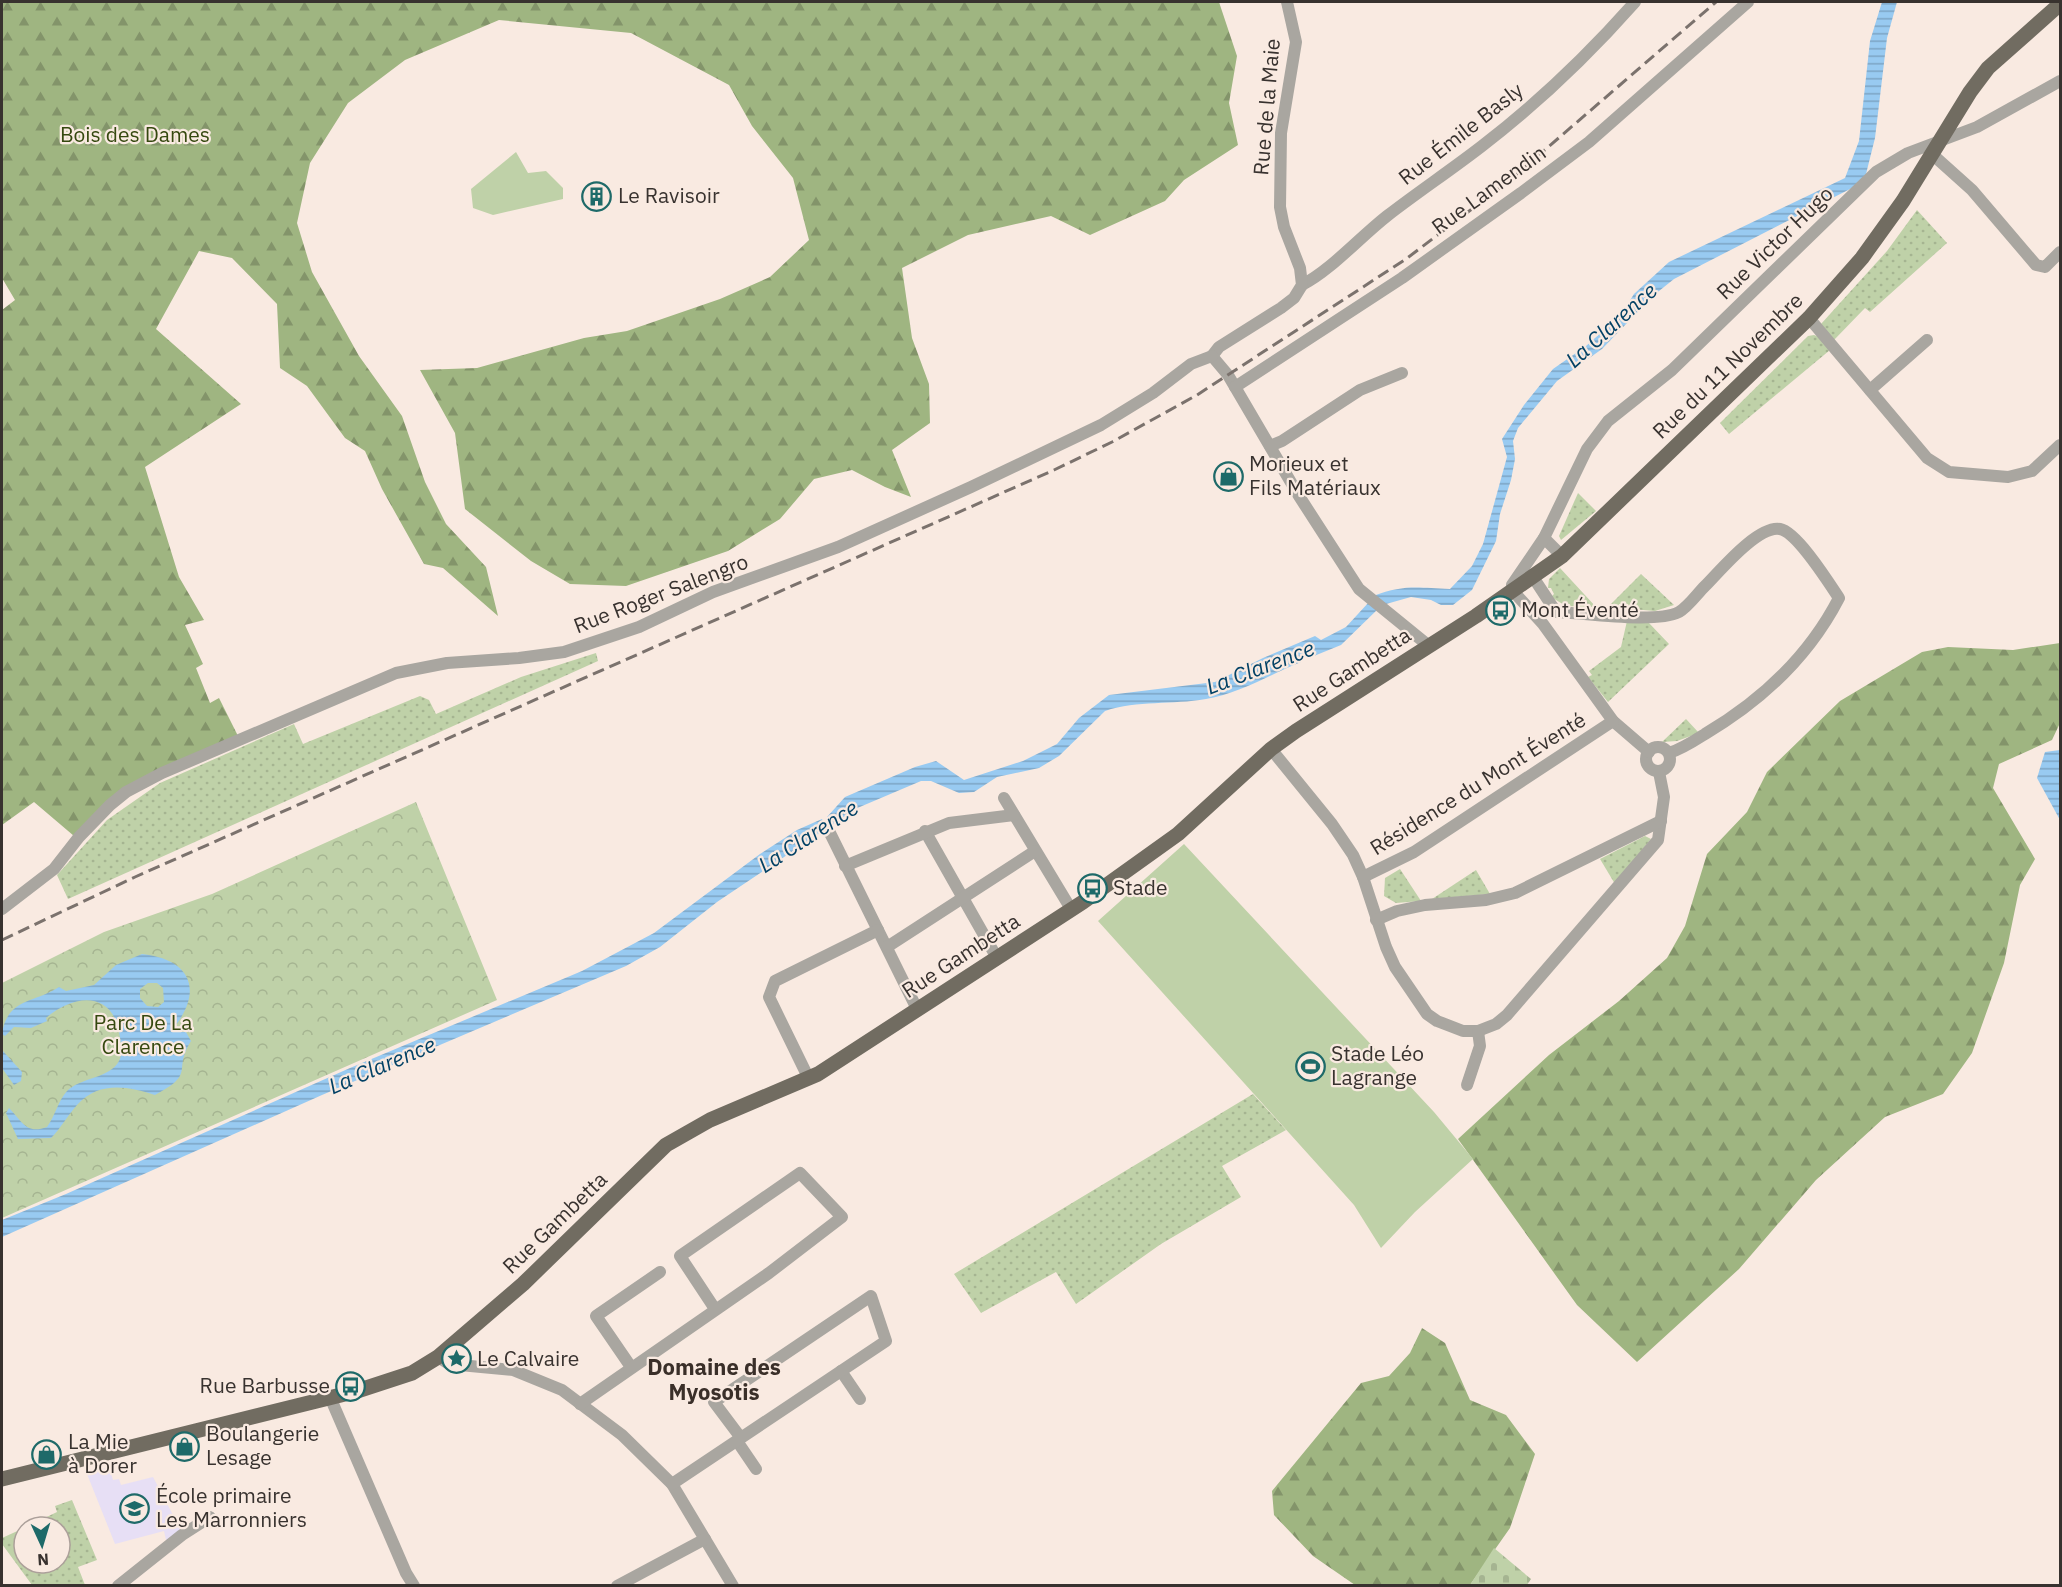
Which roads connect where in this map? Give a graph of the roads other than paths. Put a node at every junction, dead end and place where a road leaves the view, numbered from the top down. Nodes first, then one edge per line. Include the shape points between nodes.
1 (1287, 2) edge
2 (1635, 2) edge
3 (1748, 2) edge
4 (2061, 4) edge
5 (2061, 81) edge
6 (1941, 141) junction
7 (1933, 155) junction
8 (2061, 252) edge
9 (1302, 285) junction
10 (1809, 318) junction
11 (1927, 340) dead end
12 (1212, 356) junction
13 (1402, 373) dead end
14 (1235, 387) junction
15 (1870, 390) junction
16 (2061, 445) edge
17 (1270, 446) junction
18 (1544, 538) junction
19 (1562, 556) junction
20 (1533, 578) junction
21 (1513, 591) junction
22 (1556, 612) junction
23 (1543, 624) junction
24 (1429, 646) junction
25 (1613, 721) junction
26 (1271, 749) junction
27 (1649, 752) junction
28 (1669, 753) junction
29 (1659, 772) junction
30 (1004, 798) dead end
31 (1014, 815) junction
32 (1661, 821) junction
33 (828, 829) dead end
34 (926, 831) junction
35 (1035, 851) junction
36 (845, 866) junction
37 (1363, 877) junction
38 (964, 897) junction
39 (2, 909) edge
40 (1071, 909) junction
41 (1376, 920) junction
42 (878, 930) junction
43 (887, 947) junction
44 (997, 958) junction
45 (917, 1009) junction
46 (1478, 1031) junction
47 (809, 1079) junction
48 (1467, 1085) dead end
49 (660, 1272) dead end
50 (868, 1282) dead end
51 (871, 1296) junction
52 (715, 1309) junction
53 (438, 1357) junction
54 (631, 1367) junction
55 (841, 1371) junction
56 (330, 1397) junction
57 (860, 1399) dead end
58 (580, 1404) junction
59 (739, 1439) junction
60 (756, 1469) dead end
61 (2, 1479) edge
62 (672, 1484) junction
63 (210, 1517) dead end
64 (705, 1539) junction
65 (118, 1586) edge
66 (414, 1586) edge
67 (617, 1586) edge
68 (733, 1586) edge

1 - 9 street, Rue de la Maie via 1296,42 1281,133 1280,207
2 - 9 street, Rue Émile Basly via 1596,46 1548,90 1484,144 1368,231 1316,278
3 - 14 street, Rue Lamendin via 1589,142 1344,318
4 - 6 main road via 1988,68
5 - 6 street, Rue Victor Hugo via 1985,123
6 - 7 main road, Rue du 11 Novembre
6 - 18 street, Rue Victor Hugo via 1908,153 1876,172 1672,370 1608,421 1587,448
7 - 8 street via 1972,190 2036,265 2045,267
7 - 10 main road, Rue du 11 Novembre via 1862,258
9 - 12 street, Rue Émile Basly via 1294,298 1219,347
10 - 15 street
10 - 19 main road, Rue du 11 Novembre
11 - 15 street
12 - 14 street
12 - 39 street, Rue Roger Salengro via 1198,360 1101,425 993,477 838,547 713,592 639,627 564,652 430,665 396,673 162,773 110,805 54,869
13 - 17 street via 1360,390
14 - 17 street
15 - 16 street via 1927,458 1949,471 2021,476
17 - 24 street via 1353,581
18 - 19 street
18 - 21 street, Rue Victor Hugo via 1512,585
19 - 20 main road, Rue du 11 Novembre
20 - 21 main road, Rue du 11 Novembre
20 - 22 street
21 - 23 street, Résidence du Mont Éventé
21 - 24 main road, Rue Gambetta
22 - 23 street
22 - 28 street via 1656,618 1679,611 1750,541 1768,530 1788,533 1816,563 1839,598 1781,678 1731,718
23 - 25 street, Résidence du Mont Éventé
24 - 26 main road, Rue Gambetta
25 - 27 street, Résidence du Mont Éventé
25 - 37 street, Résidence du Mont Éventé via 1414,852
26 - 37 street, Résidence du Mont Éventé via 1332,824
26 - 40 main road, Rue Gambetta via 1169,841
27 - 28 street via 1659,747
27 - 29 street via 1648,765
28 - 29 street via 1669,765
29 - 32 street via 1664,797
30 - 31 street
31 - 34 street via 949,823
31 - 35 street
32 - 41 street via 1515,894 1425,905
32 - 46 street via 1658,840 1534,986 1507,1016
33 - 36 street
34 - 36 street
34 - 38 street
35 - 38 street
35 - 40 street
36 - 42 street
37 - 41 street, Résidence du Mont Éventé
38 - 43 street
38 - 44 street
40 - 44 main road, Rue Gambetta
41 - 46 street, Résidence du Mont Éventé via 1395,967 1427,1014 1453,1028
42 - 43 street
42 - 47 street via 775,981 769,998
43 - 45 street
44 - 45 main road, Rue Gambetta
45 - 47 main road, Rue Gambetta
46 - 48 street via 1480,1046
47 - 53 main road, Rue Gambetta via 710,1120 666,1145 523,1284
49 - 54 street via 596,1316
50 - 51 street
51 - 55 street via 886,1341
51 - 59 street via 714,1402
52 - 52 street via 842,1217 800,1173 680,1256
52 - 54 street
53 - 56 main road, Rue Gambetta via 412,1373
53 - 58 street via 449,1364 513,1370 562,1390
54 - 58 street
55 - 57 street
55 - 59 street
56 - 61 main road, Rue Gambetta
56 - 66 street
58 - 62 street via 622,1435
59 - 60 street
59 - 62 street
62 - 64 street
63 - 65 street
64 - 67 street
64 - 68 street

